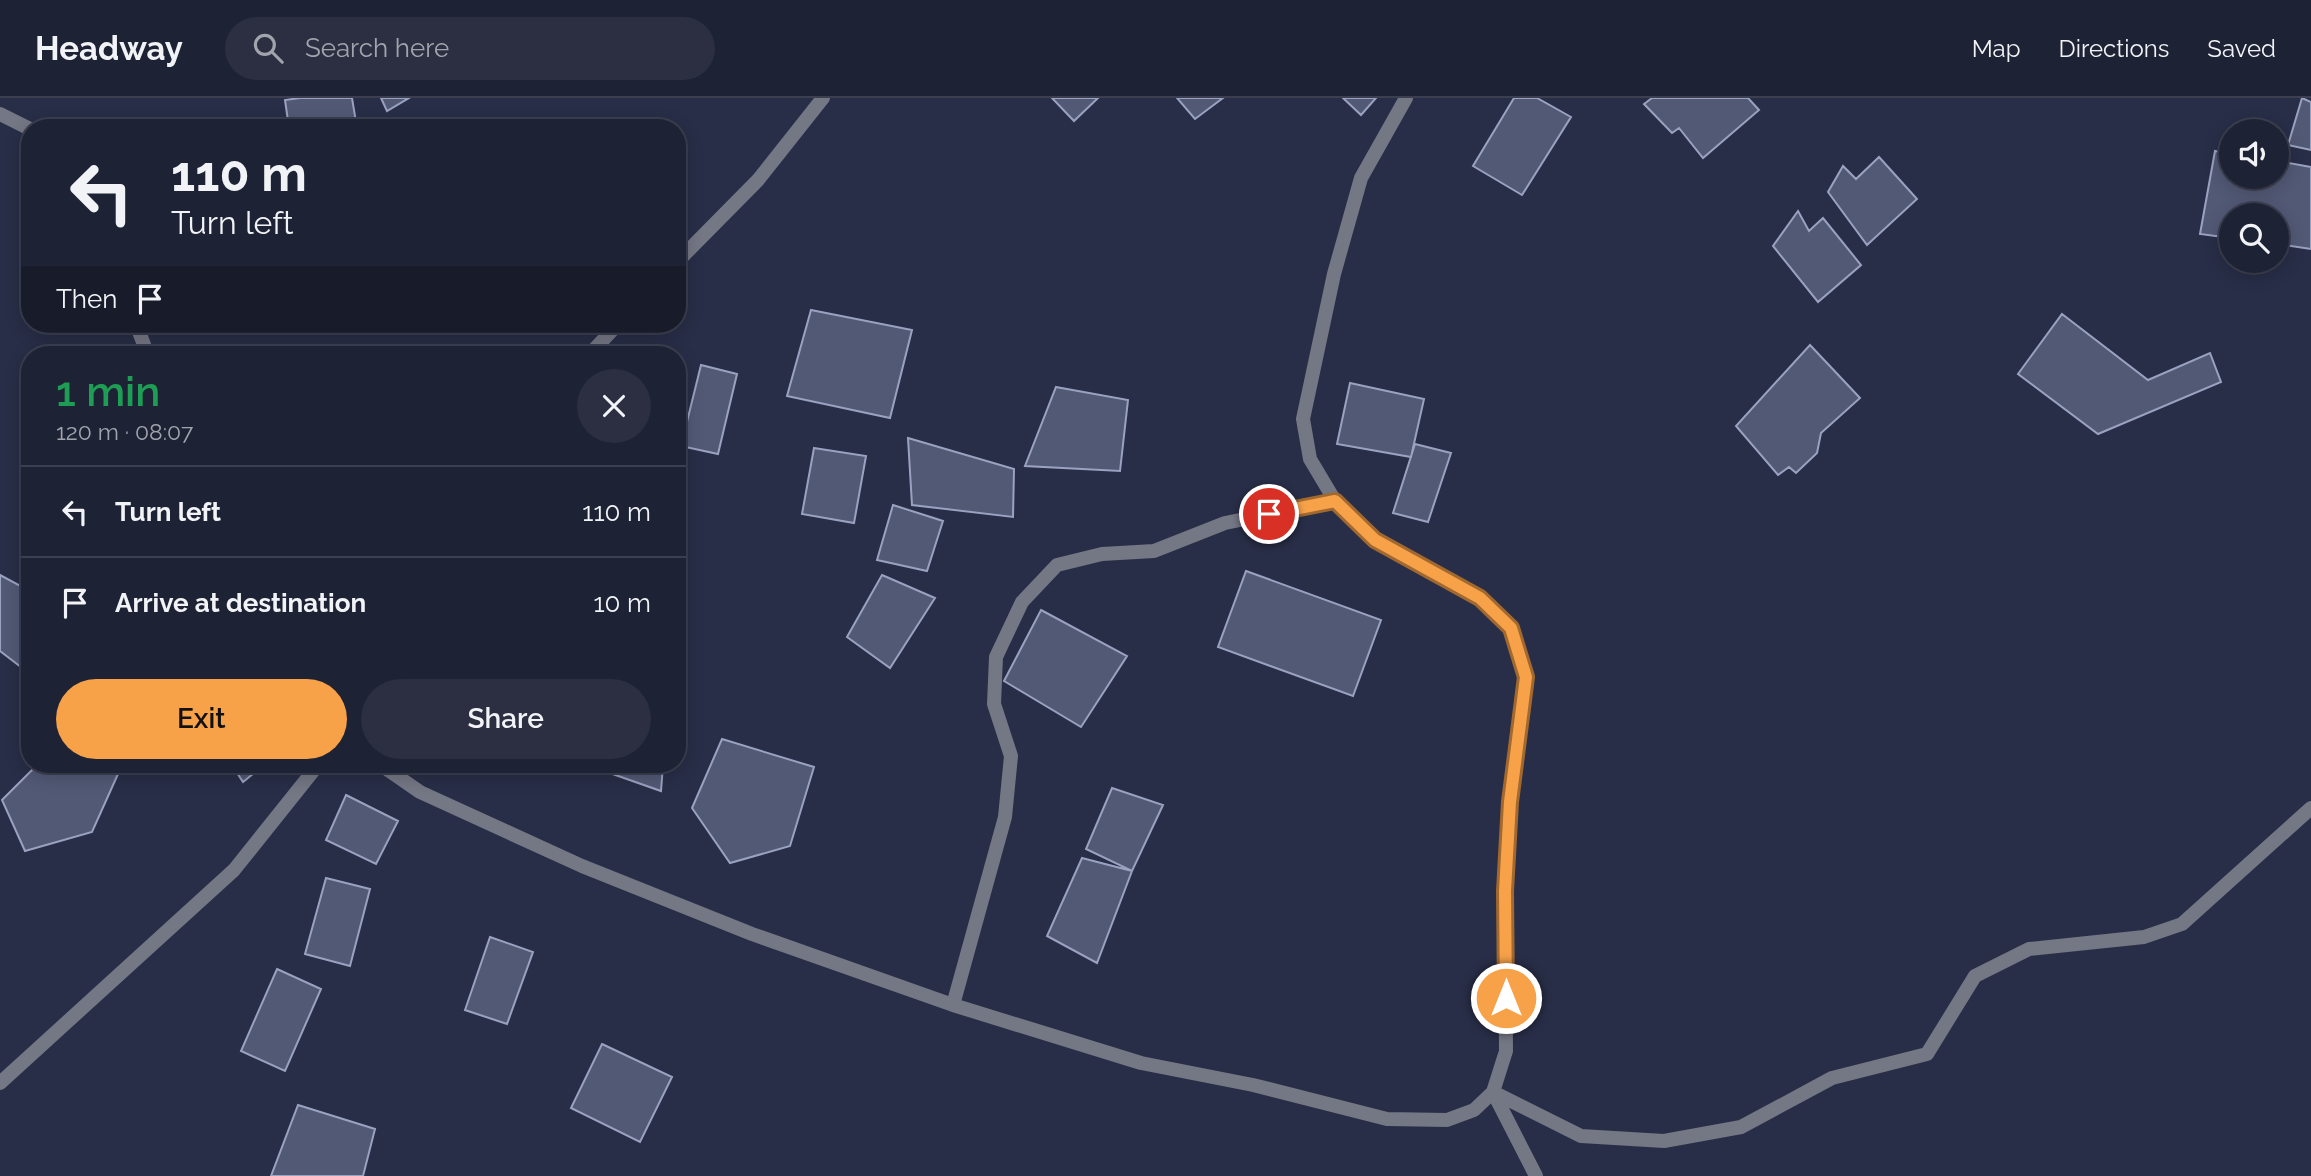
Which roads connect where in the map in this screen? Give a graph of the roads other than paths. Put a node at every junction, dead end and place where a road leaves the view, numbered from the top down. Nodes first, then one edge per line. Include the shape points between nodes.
1 (823, 98) edge
2 (1405, 98) edge
3 (0, 114) edge
4 (21, 124) edge
5 (686, 253) edge
6 (610, 333) edge
7 (597, 346) edge
8 (1335, 501) junction
9 (312, 773) edge
10 (392, 773) edge
11 (2311, 808) edge
12 (953, 1005) junction
13 (0, 1083) edge
14 (1493, 1092) junction
15 (1536, 1176) edge

1 - 5 street via 758,180
2 - 8 street via 1361,178 1334,274 1303,419 1310,459
3 - 4 street
6 - 7 street
8 - 12 street via 1225,523 1154,551 1102,554 1057,565 1022,602 996,657 994,704 1011,756 1005,817
8 - 14 street via 1375,540 1480,598 1511,628 1526,677 1510,802 1505,891 1506,1051
9 - 13 street via 234,870
10 - 12 street via 419,792 582,866 752,934
11 - 14 street via 2182,924 2144,937 2029,949 1975,976 1927,1054 1832,1078 1741,1127 1664,1141 1581,1136
12 - 14 street via 1141,1063 1387,1119 1447,1121 1474,1110
14 - 15 street

